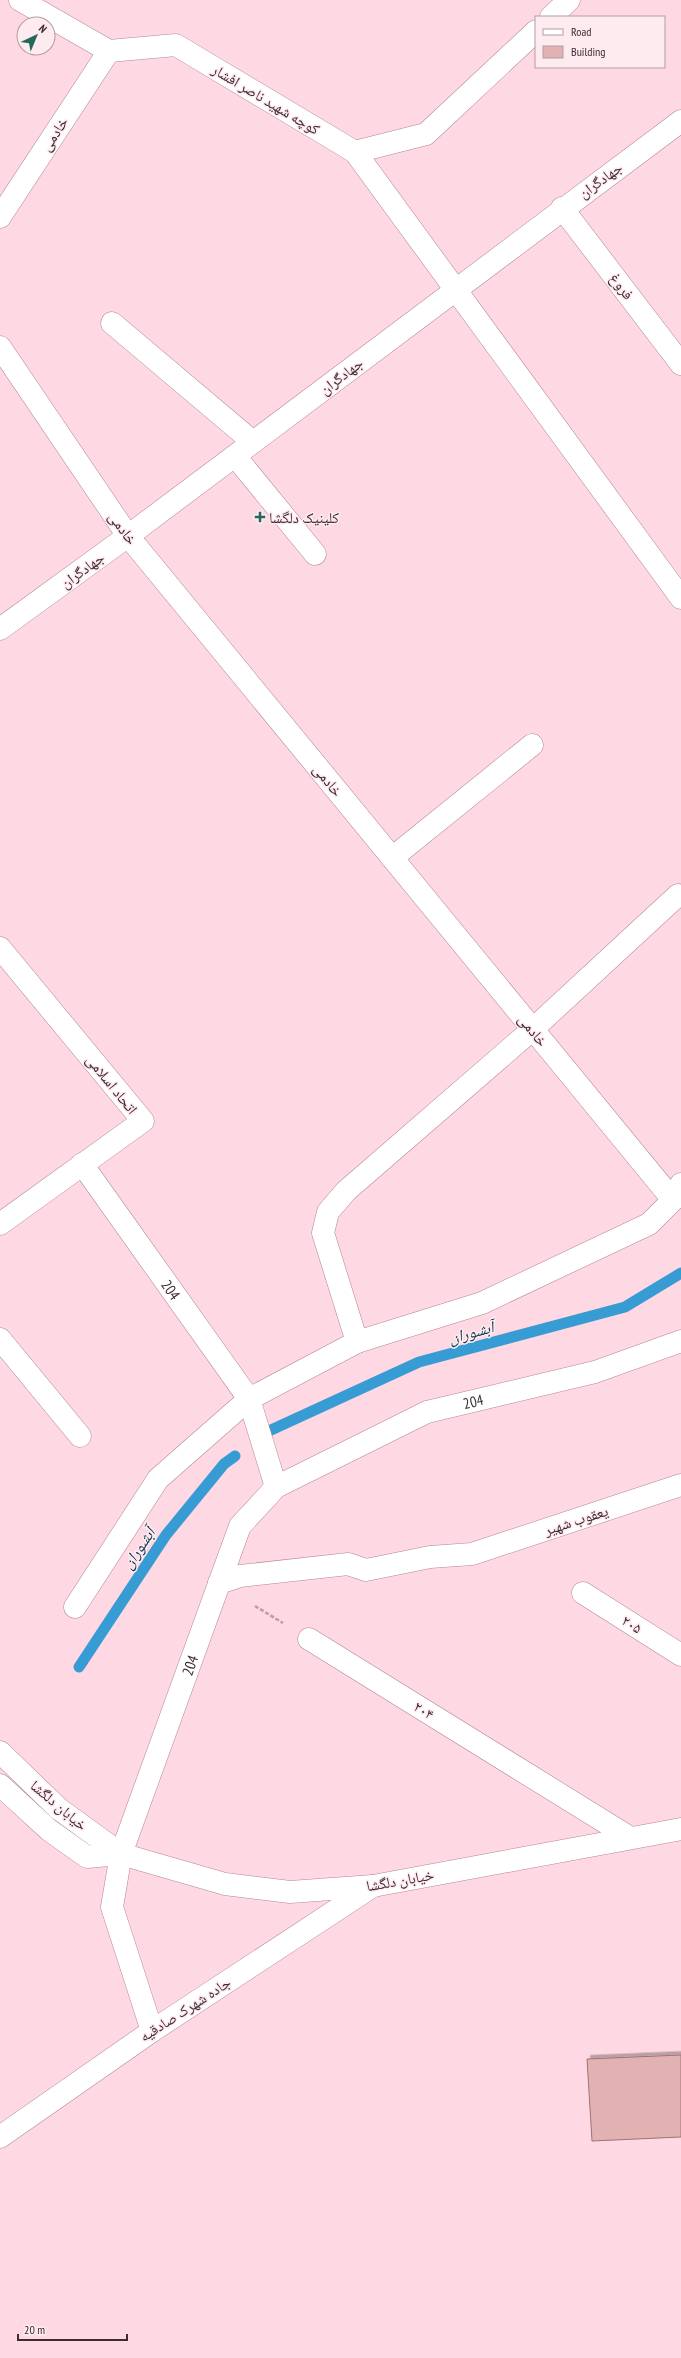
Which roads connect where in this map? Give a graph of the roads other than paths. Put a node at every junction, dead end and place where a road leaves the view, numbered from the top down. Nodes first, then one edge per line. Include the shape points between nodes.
1 (20, 0) edge
2 (569, 0) edge
3 (552, 16) edge
4 (535, 32) edge
5 (109, 51) junction
6 (681, 121) edge
7 (355, 152) junction
8 (562, 208) junction
9 (0, 217) edge
10 (456, 290) junction
11 (112, 323) dead end
12 (2, 354) edge
13 (681, 364) edge
14 (253, 442) junction
15 (235, 456) junction
16 (128, 536) junction
17 (315, 554) dead end
18 (681, 598) edge
19 (0, 629) edge
20 (532, 745) dead end
21 (392, 858) junction
22 (678, 895) dead end
23 (0, 948) edge
24 (532, 1029) junction
25 (82, 1164) junction
26 (677, 1192) edge
27 (0, 1224) edge
28 (0, 1339) edge
29 (681, 1341) edge
30 (357, 1342) junction
31 (249, 1399) junction
32 (80, 1436) dead end
33 (681, 1485) edge
34 (276, 1487) junction
35 (219, 1583) junction
36 (583, 1593) dead end
37 (75, 1607) dead end
38 (309, 1639) road end
39 (681, 1655) edge
40 (0, 1752) edge
41 (0, 1785) edge
42 (681, 1829) edge
43 (629, 1838) junction
44 (121, 1854) junction
45 (373, 1886) junction
46 (152, 2031) junction
47 (0, 2136) edge

1 - 5 street
2 - 3 street
4 - 7 street via 426,134
5 - 7 street, کوچه شهید ناصر افشار via 176,45
5 - 9 street, خادمی
6 - 8 street, جهادگران
7 - 10 street, کوچه شهید ناصر افشار
8 - 10 street, جهادگران
8 - 13 street, فروغ
10 - 14 street, جهادگران
10 - 18 street, کوچه شهید ناصر افشار
11 - 14 street
12 - 16 street, خادمی
14 - 15 street, جهادگران
15 - 16 street, جهادگران
15 - 17 street
16 - 19 street, جهادگران
16 - 21 street, خادمی
20 - 21 street
21 - 24 street, خادمی
22 - 24 street
23 - 25 street, اتحاد اسلامی via 143,1121
24 - 26 street, خادمی
24 - 30 street via 346,1192 328,1212 323,1233
25 - 27 street, اتحاد اسلامی
25 - 31 street, 204
26 - 30 street via 649,1224 482,1303
28 - 32 street
29 - 34 street, 204 via 596,1372 427,1412
30 - 31 street
31 - 34 street, 204
31 - 37 street via 158,1479
33 - 35 street, یعقوب شهیر via 472,1554 430,1557 366,1570 348,1564 256,1574
34 - 35 street, 204 via 240,1526
35 - 44 street, 204
36 - 39 street, ۲۰۵
38 - 43 street, ۲۰۴
40 - 44 street, خیابان دلگشا via 60,1809
41 - 44 street, خیابان دلگشا via 49,1830 87,1857
42 - 43 street, خیابان دلگشا
43 - 45 street, خیابان دلگشا
44 - 45 street, خیابان دلگشا via 226,1884 290,1892
44 - 46 street, 204 via 112,1908
45 - 46 street, جاده شهرک صادقیه
46 - 47 street, جاده شهرک صادقیه

